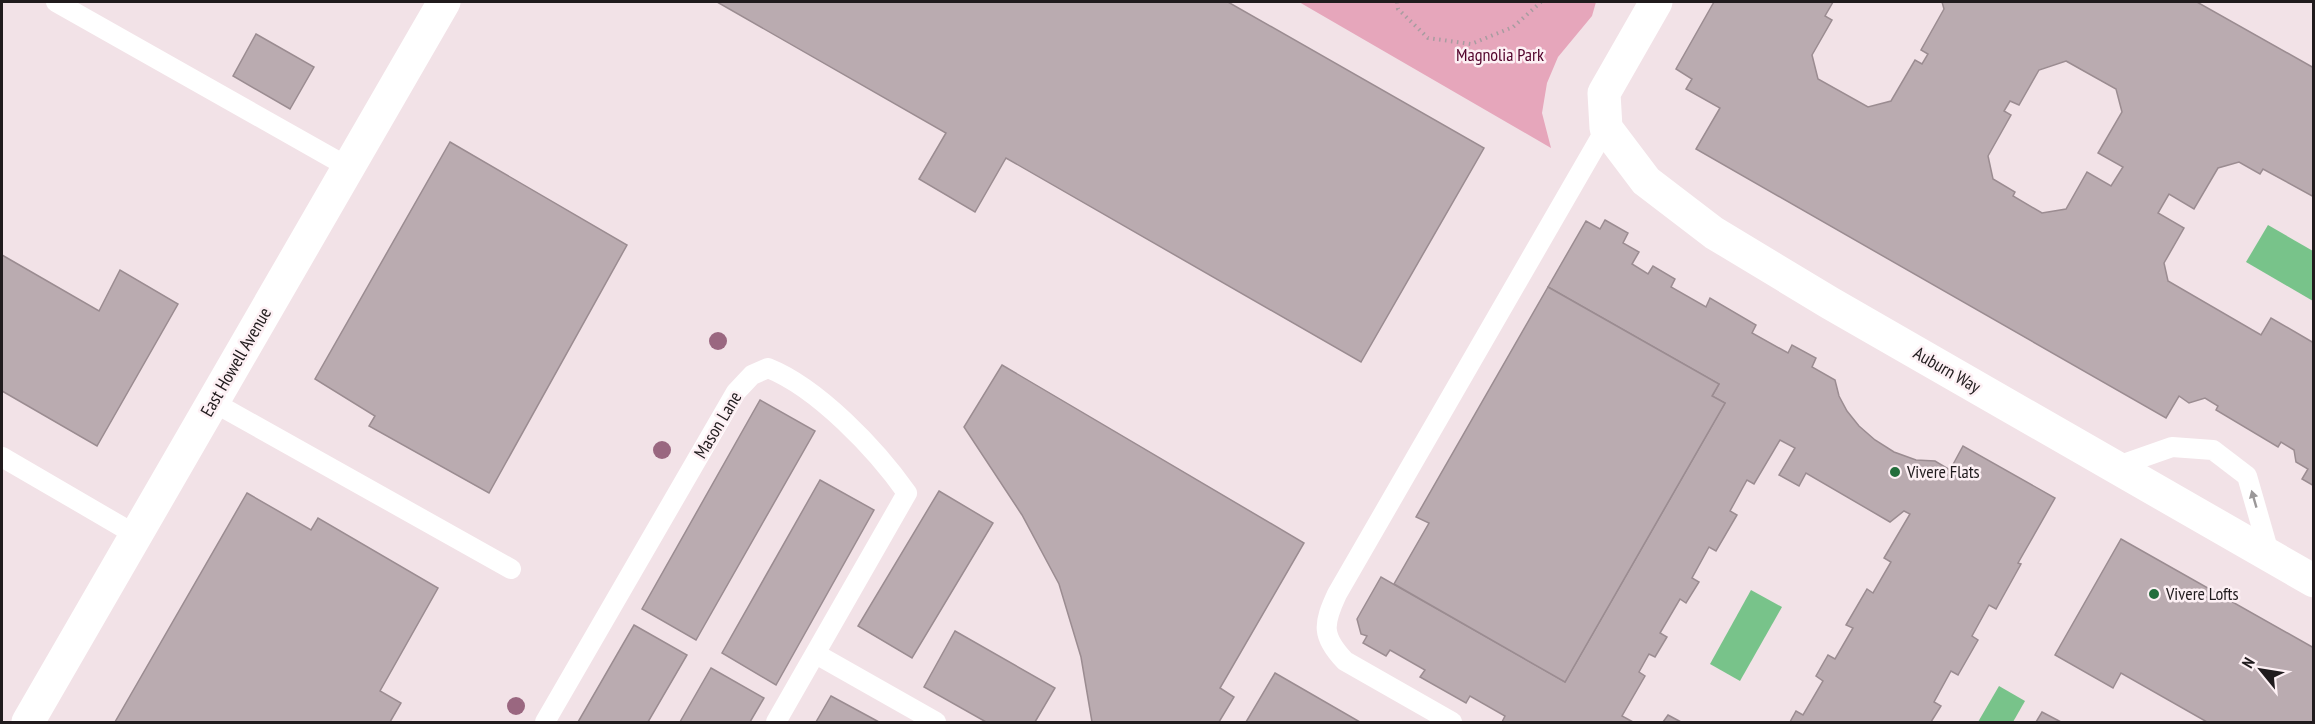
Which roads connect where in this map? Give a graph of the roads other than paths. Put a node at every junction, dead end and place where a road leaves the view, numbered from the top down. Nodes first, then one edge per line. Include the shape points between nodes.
1 (56, 2) edge
2 (444, 2) edge
3 (1656, 2) edge
4 (1606, 128) junction
5 (348, 167) junction
6 (213, 402) junction
7 (2, 457) edge
8 (2115, 467) junction
9 (136, 535) junction
10 (2270, 556) junction
11 (511, 569) dead end
12 (2313, 580) edge
13 (816, 654) junction
14 (28, 723) edge
15 (545, 723) edge
16 (776, 723) edge
17 (936, 723) edge
18 (1452, 723) edge

1 - 5 lane
2 - 5 street, East Howell Avenue
3 - 4 street via 1604,93
4 - 8 street, Auburn Way via 1646,181 1714,233
4 - 18 lane via 1336,594 1325,620 1331,646 1345,661
5 - 6 street, East Howell Avenue
6 - 9 street, East Howell Avenue
6 - 11 lane
7 - 9 lane
8 - 10 street, Auburn Way
10 -> 8 lane via 2247,476 2213,450 2172,447
9 - 14 street, East Howell Avenue
10 - 12 street, Auburn Way
13 - 15 lane, Mason Lane via 907,493 855,432 816,398 768,368 752,375 736,392
13 - 16 lane, Mason Lane
13 - 17 lane

